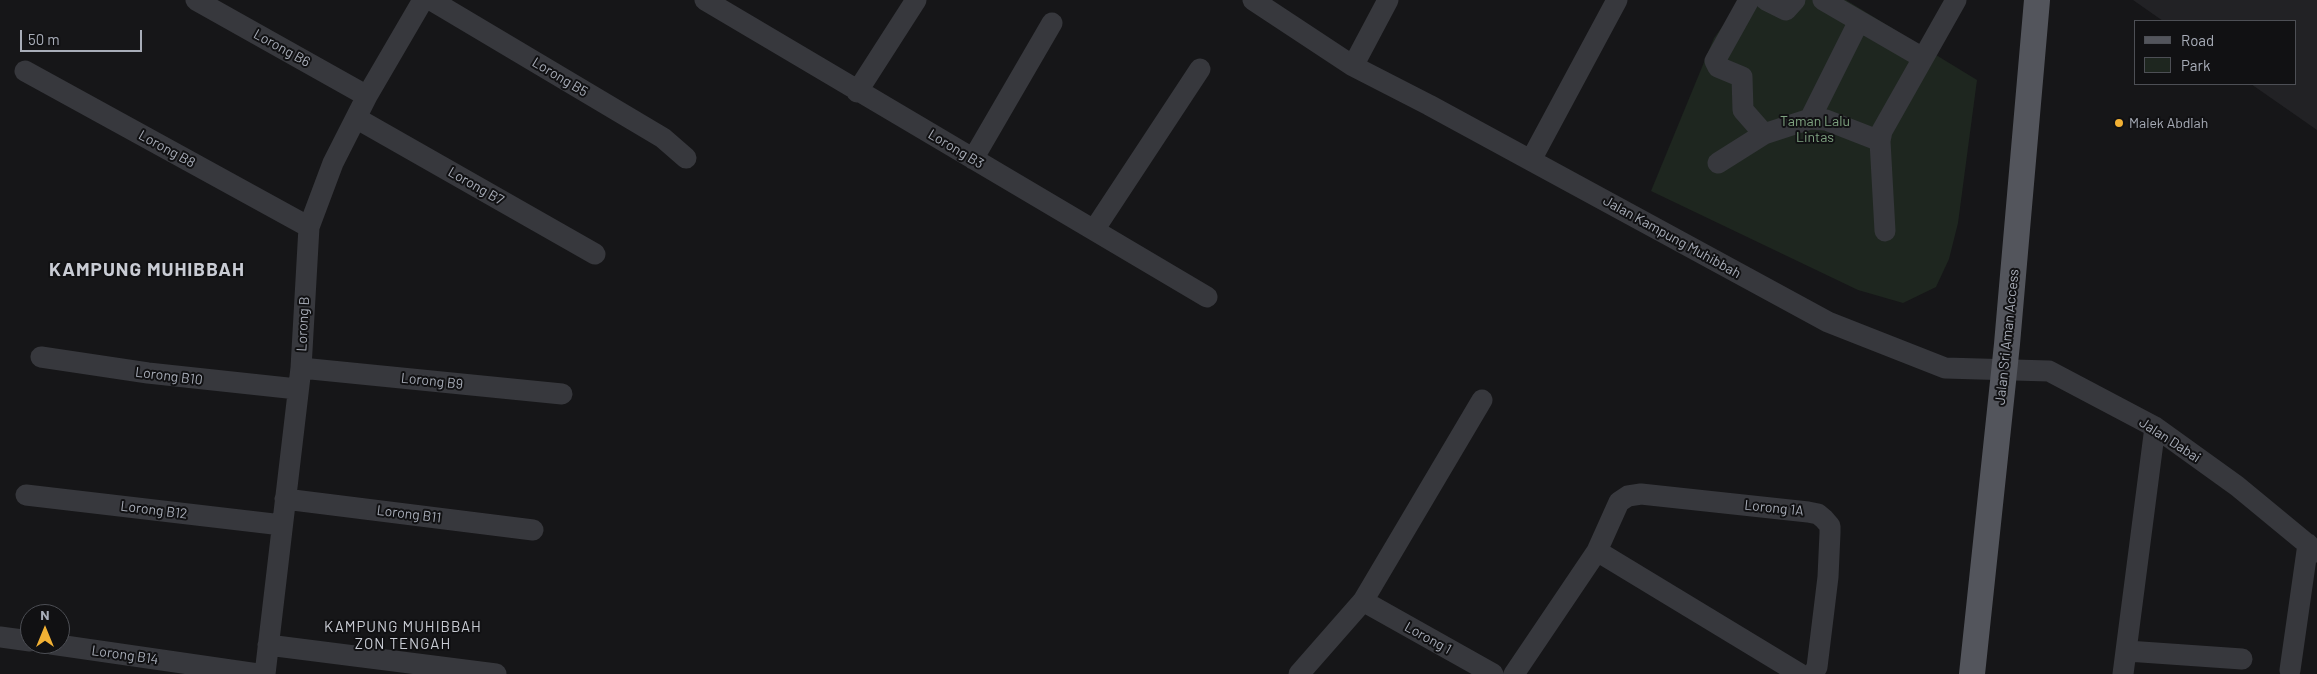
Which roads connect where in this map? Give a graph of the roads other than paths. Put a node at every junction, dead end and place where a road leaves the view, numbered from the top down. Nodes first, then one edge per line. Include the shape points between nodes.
1 (196, 0) edge
2 (423, 0) edge
3 (431, 0) edge
4 (705, 0) edge
5 (916, 0) edge
6 (1253, 0) edge
7 (1388, 0) edge
8 (1617, 0) edge
9 (1749, 0) edge
10 (1766, 0) edge
11 (1795, 0) edge
12 (1823, 0) edge
13 (1956, 0) edge
14 (2037, 0) edge
15 (1858, 21) junction
16 (1052, 23) dead end
17 (1923, 58) junction
18 (1353, 66) junction
19 (1200, 69) dead end
20 (25, 72) dead end
21 (857, 92) junction
22 (367, 96) junction
23 (356, 118) junction
24 (1810, 119) junction
25 (1764, 134) junction
26 (1880, 141) junction
27 (686, 158) dead end
28 (973, 159) junction
29 (1531, 160) junction
30 (1718, 163) dead end
31 (309, 227) junction
32 (1094, 230) junction
33 (1885, 231) dead end
34 (595, 254) dead end
35 (1207, 297) dead end
36 (41, 357) dead end
37 (301, 368) junction
38 (2004, 371) junction
39 (297, 389) junction
40 (562, 394) dead end
41 (1482, 400) dead end
42 (2154, 427) junction
43 (26, 495) dead end
44 (285, 499) junction
45 (282, 525) junction
46 (533, 530) dead end
47 (2312, 548) edge
48 (1597, 551) junction
49 (1363, 601) junction
50 (0, 637) edge
51 (20, 640) edge
52 (268, 645) junction
53 (70, 647) edge
54 (2127, 651) junction
55 (2242, 659) dead end
56 (2290, 670) dead end
57 (258, 674) edge
58 (265, 674) edge
59 (496, 674) edge
60 (1299, 674) edge
61 (1493, 674) edge
62 (1514, 674) edge
63 (1800, 674) edge
64 (1813, 674) edge
65 (1972, 674) edge
66 (2123, 674) edge

1 - 22 street, Lorong B6
2 - 22 street, Lorong B
3 - 27 street, Lorong B5 via 663,138
4 - 21 street, Lorong B3
5 - 21 street
6 - 18 street, Jalan Kampung Muhibbah
7 - 18 street
8 - 29 street
9 - 25 street via 1715,61 1718,67 1744,78 1743,110
10 - 11 street via 1786,10
12 - 15 street
13 - 17 street
14 - 38 main road, Jalan Sri Aman Access
15 - 17 street
15 - 24 street
16 - 28 street
17 - 26 street via 1885,125
18 - 29 street, Jalan Kampung Muhibbah
19 - 32 street
20 - 31 street, Lorong B8
21 - 28 street, Lorong B3
22 - 23 street, Lorong B
23 - 31 street, Lorong B via 333,163
23 - 34 street, Lorong B7
24 - 25 street
24 - 26 street via 1826,120
25 - 30 street
26 - 33 street
28 - 32 street, Lorong B3
29 - 38 street, Jalan Kampung Muhibbah via 1828,322 1945,368
31 - 37 street, Lorong B
32 - 35 street, Lorong B3
36 - 39 street, Lorong B10 via 158,375
37 - 39 street, Lorong B
37 - 40 street, Lorong B9
38 - 42 street, Jalan Dabai via 2049,371
38 - 65 main road, Jalan Sri Aman Access
39 - 44 street, Lorong B
41 - 49 street
42 - 47 street, Jalan Dabai via 2237,486
42 - 54 street
43 - 45 street, Lorong B12
44 - 45 street, Lorong B
44 - 46 street, Lorong B11
45 - 52 street, Lorong B
47 - 56 street
48 - 62 street, Lorong 1A
48 - 63 street
48 - 64 street, Lorong 1A via 1619,502 1628,496 1641,494 1818,514 1830,526 1830,533 1818,667
49 - 60 street
49 - 61 street, Lorong 1
50 - 51 street
52 - 58 street, Lorong B
52 - 59 street
53 - 57 street, Lorong B14
54 - 55 street
54 - 66 street

